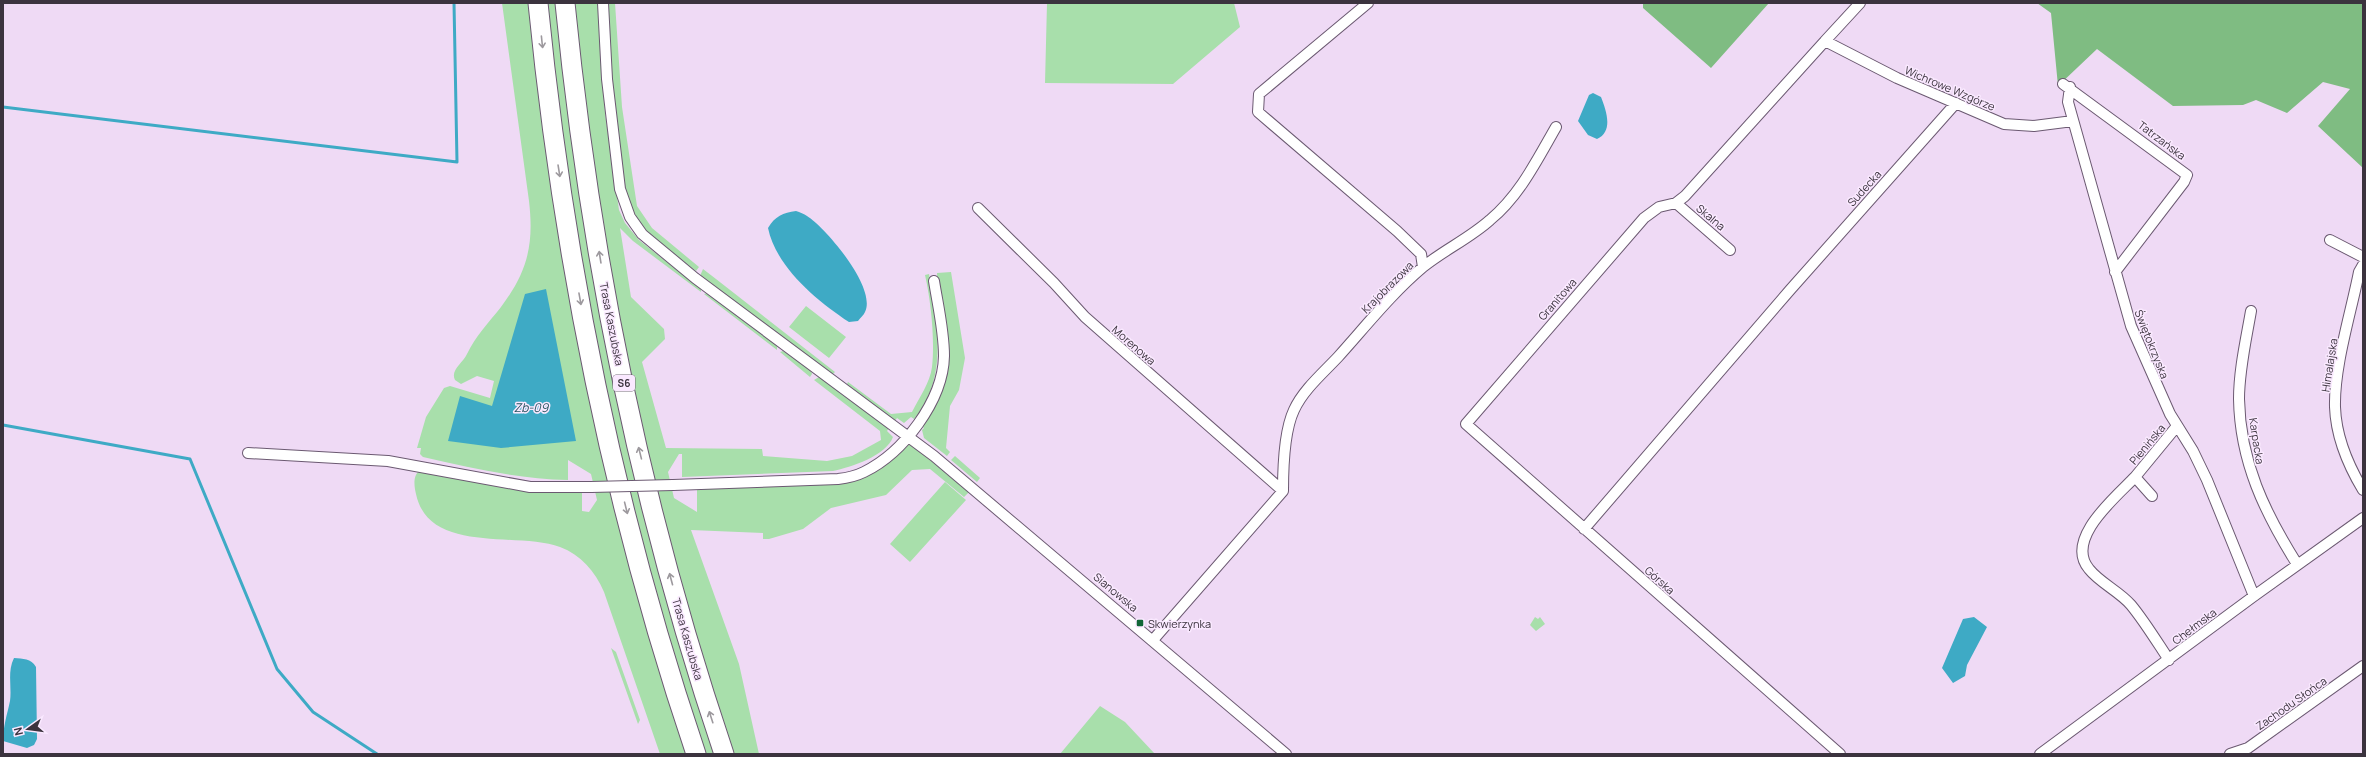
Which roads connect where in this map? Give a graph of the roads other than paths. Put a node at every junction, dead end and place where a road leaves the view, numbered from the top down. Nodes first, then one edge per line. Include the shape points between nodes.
1 (538, 3) edge
2 (565, 3) edge
3 (603, 3) edge
4 (1368, 3) edge
5 (1860, 3) edge
6 (1825, 41) junction
7 (2066, 86) joint
8 (1956, 103) junction
9 (2073, 121) junction
10 (1556, 127) dead end
11 (1676, 204) junction
12 (978, 208) dead end
13 (2330, 240) dead end
14 (1730, 250) dead end
15 (2363, 257) edge
16 (2363, 265) edge
17 (1423, 267) junction
18 (2116, 272) junction
19 (934, 281) dead end
20 (2251, 311) dead end
21 (1466, 424) joint
22 (2177, 426) junction
23 (907, 436) junction
24 (248, 453) dead end
25 (2135, 476) junction
26 (2363, 490) edge
27 (1283, 491) junction
28 (2152, 496) dead end
29 (2363, 518) edge
30 (1584, 529) junction
31 (2297, 564) junction
32 (2254, 596) junction
33 (1153, 640) junction
34 (2169, 660) junction
35 (2363, 666) edge
36 (696, 754) edge
37 (724, 754) edge
38 (1286, 754) edge
39 (1840, 754) edge
40 (2040, 754) edge
41 (2230, 754) edge

1 -> 36 highway, S6 via 558,164 580,302 604,420 638,556
37 -> 2 highway, Trasa Kaszubska / S6 via 672,580 630,414 582,149
3 - 23 street, Sianowska via 607,79 620,189 636,227 649,241 695,278
4 - 17 street via 1258,94 1258,112 1397,231 1421,254
5 - 6 street
6 - 8 street, Wichrowe Wzgórze via 1897,78
6 - 11 street
7 - 9 street, Świętokrzyska
7 - 18 street, Tatrzańska via 2187,175
8 - 9 street, Wichrowe Wzgórze via 2004,124 2034,126
8 - 30 street, Sudecka via 1790,290
9 - 18 street, Świętokrzyska
10 - 17 street, Krajobrazowa via 1518,191 1495,216
11 - 14 street, Skalna
11 - 21 street, Granitowa via 1659,206 1644,218
12 - 27 street, Morenowa via 1085,317
13 - 15 street
16 - 26 street, Himalajska via 2338,376 2335,407 2343,449
17 - 27 street, Krajobrazowa via 1374,313 1362,332 1303,395 1290,423
18 - 22 street, Świętokrzyska via 2121,297 2150,374
19 - 23 street via 943,338 942,371 930,406
20 - 31 street, Karpacka via 2239,399 2248,468 2274,528
21 - 30 street, Górska
22 - 25 street, Pienińska
22 - 32 street, Świętokrzyska via 2207,480
23 - 24 street, bridge via 898,448 873,467 863,473 838,480 673,485 530,487 388,461
23 - 33 street, Sianowska
25 - 28 street, Pienińska
25 - 34 street, Pienińska via 2097,517 2086,534 2081,549 2083,561 2130,604
27 - 33 street
29 - 31 street, Chełmska
30 - 39 street, Górska
31 - 32 street, Chełmska
32 - 34 street, Chełmska
33 - 38 street, Sianowska
34 - 40 street, Chełmska
35 - 41 street, Zachodu Słońca via 2248,748

